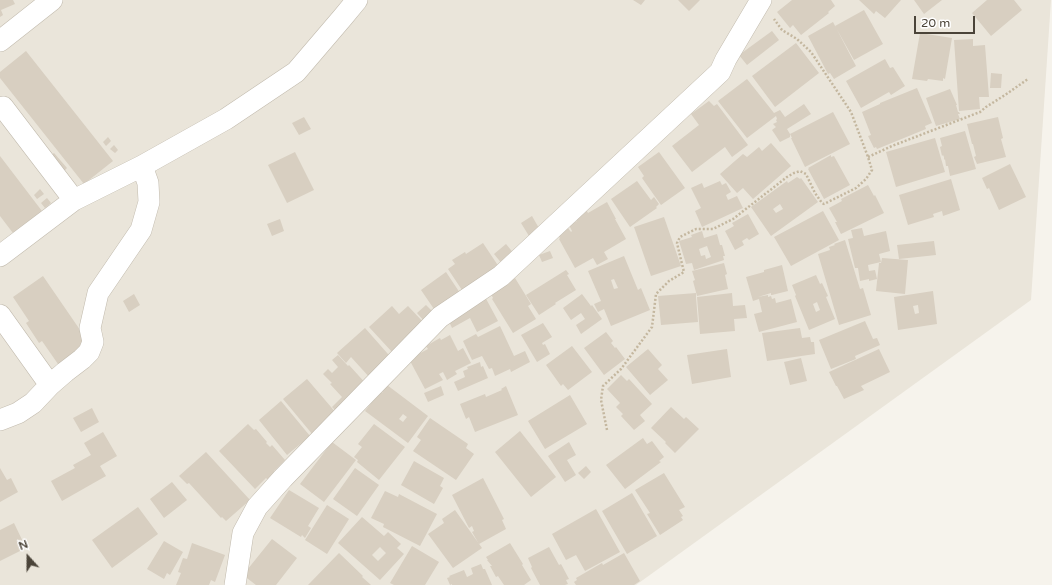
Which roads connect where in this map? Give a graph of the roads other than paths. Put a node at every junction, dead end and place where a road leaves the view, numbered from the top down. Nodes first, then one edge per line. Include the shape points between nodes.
1 (52, 0) edge
2 (357, 0) edge
3 (761, 0) edge
4 (27, 9) edge
5 (0, 41) edge
6 (3, 107) dead end
7 (142, 166) junction
8 (74, 200) junction
9 (0, 256) edge
10 (0, 315) edge
11 (50, 385) junction
12 (0, 420) edge
13 (235, 585) edge

1 - 4 street
2 - 7 street via 296,72 226,119
3 - 13 street via 720,72 501,276 440,318 283,478 258,507 243,533
4 - 5 street
6 - 8 street
7 - 8 street
7 - 11 street via 150,202 141,230 98,293 90,328 93,342 89,352
8 - 9 street
10 - 11 street
11 - 12 street via 33,403 18,413

